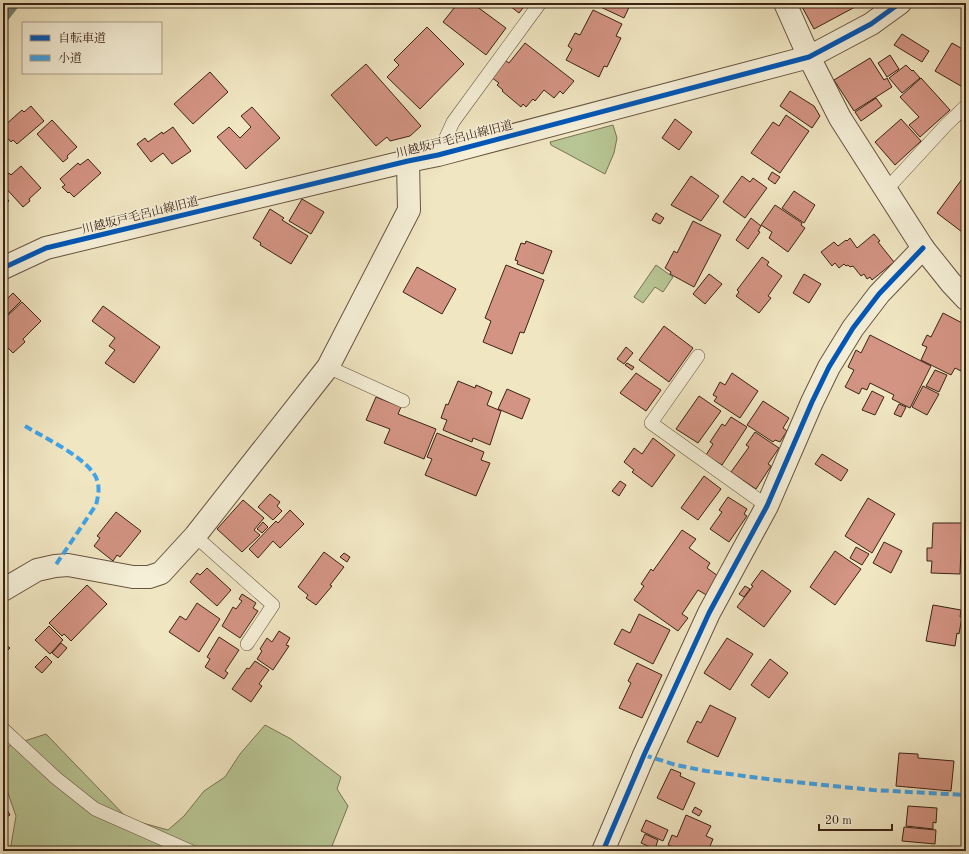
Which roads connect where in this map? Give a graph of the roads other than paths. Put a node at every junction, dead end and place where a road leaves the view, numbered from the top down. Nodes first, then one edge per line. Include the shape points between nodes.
1 (540, 3) edge
2 (785, 3) edge
3 (900, 3) edge
4 (809, 57) junction
5 (966, 106) edge
6 (438, 155) junction
7 (408, 161) junction
8 (886, 190) junction
9 (923, 248) junction
10 (3, 268) edge
11 (966, 299) edge
12 (698, 356) dead end
13 (328, 367) junction
14 (403, 401) dead end
15 (767, 506) junction
16 (195, 536) junction
17 (3, 590) edge
18 (247, 644) dead end
19 (3, 729) edge
20 (190, 851) edge
21 (603, 851) edge

1 - 6 lane via 453,122
2 - 4 street
3 - 4 street, 川越坂戸毛呂山線旧道 via 871,24
4 - 6 street, 川越坂戸毛呂山線旧道
4 - 8 street via 840,118
5 - 8 lane
6 - 7 street, 川越坂戸毛呂山線旧道
7 - 10 street, 川越坂戸毛呂山線旧道 via 46,248
7 - 13 street via 409,210
8 - 9 street
9 - 11 street
9 - 15 street via 879,294 828,367
12 - 15 lane via 651,423
13 - 14 lane
13 - 16 street
15 - 21 street via 708,613
16 - 17 street via 160,573 148,577 133,577 68,565 55,566 37,570
16 - 18 lane via 273,605
19 - 20 lane via 56,778 95,809

